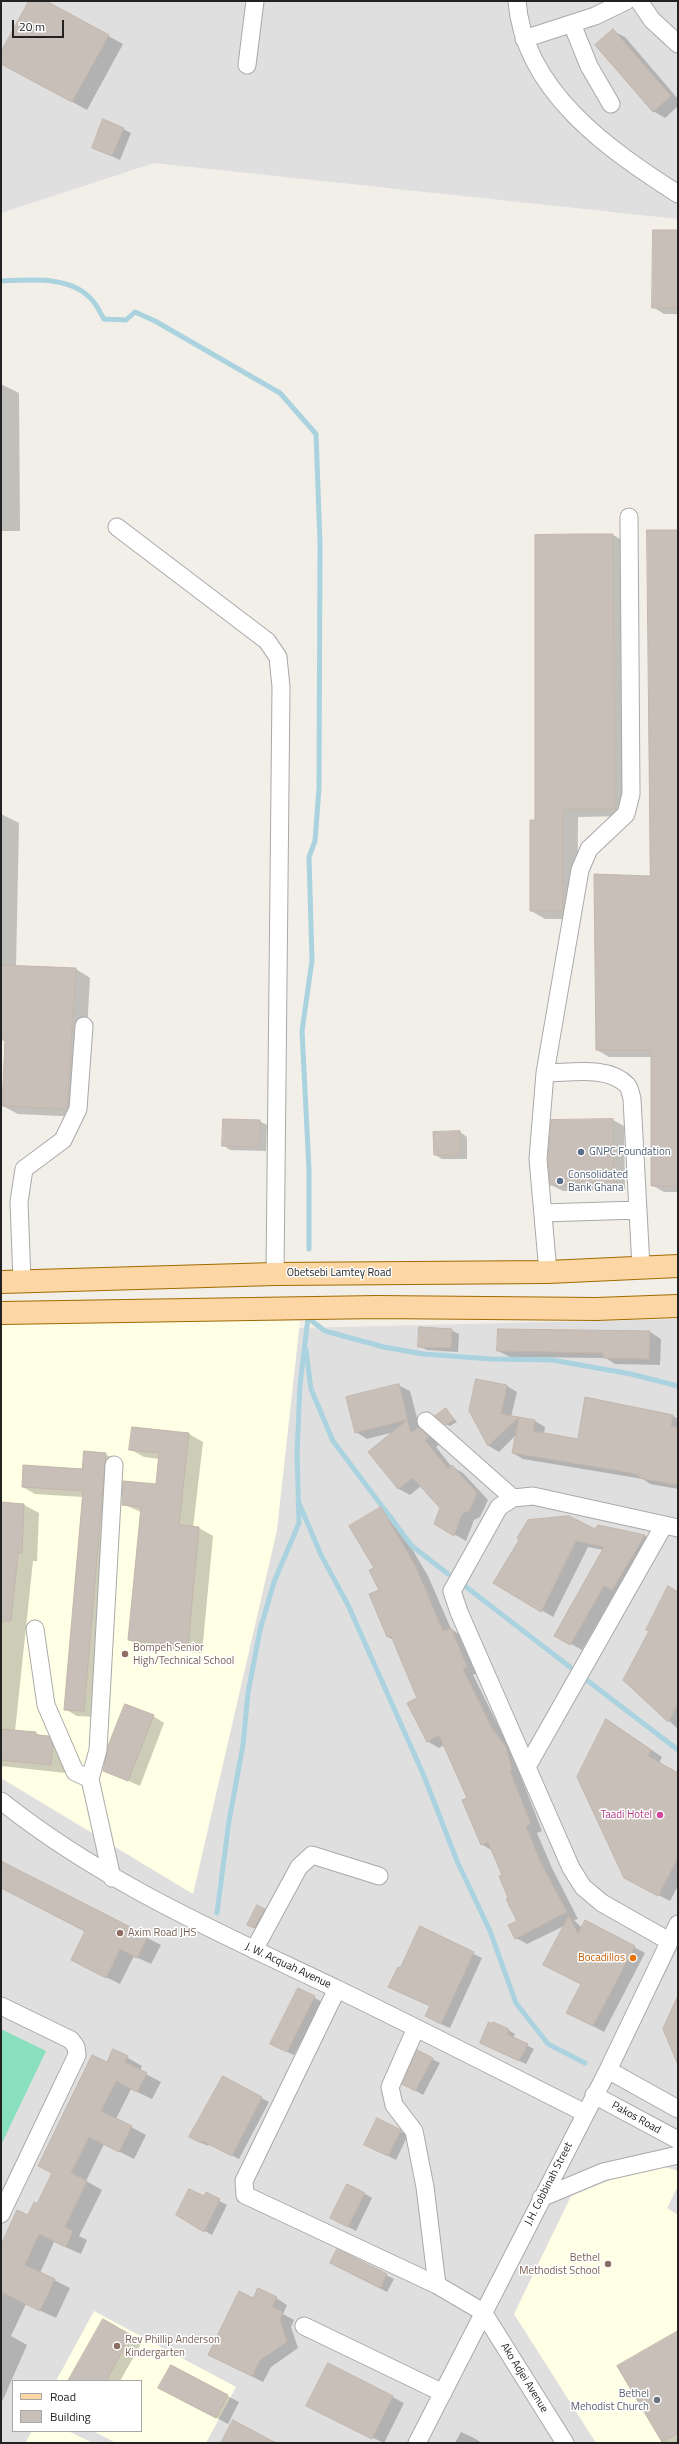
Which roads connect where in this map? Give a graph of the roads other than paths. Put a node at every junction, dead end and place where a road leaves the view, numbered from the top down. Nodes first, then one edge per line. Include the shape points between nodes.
1 (255, 1) edge
2 (517, 1) edge
3 (626, 1) edge
4 (639, 1) edge
5 (572, 24) junction
6 (524, 39) junction
7 (678, 44) edge
8 (247, 65) dead end
9 (611, 104) dead end
10 (678, 194) edge
11 (629, 517) dead end
12 (118, 527) dead end
13 (84, 1026) dead end
14 (545, 1073) junction
15 (638, 1210) junction
16 (543, 1212) junction
17 (678, 1266) edge
18 (641, 1267) junction
19 (548, 1272) junction
20 (275, 1274) junction
21 (11, 1282) edge
22 (678, 1306) edge
23 (1, 1313) edge
24 (426, 1421) dead end
25 (114, 1465) dead end
26 (514, 1498) junction
27 (671, 1526) edge
28 (35, 1629) dead end
29 (528, 1765) junction
30 (90, 1779) junction
31 (1, 1801) edge
32 (379, 1876) dead end
33 (112, 1878) junction
34 (678, 1924) edge
35 (669, 1941) junction
36 (254, 1950) junction
37 (337, 1989) junction
38 (1, 2006) edge
39 (416, 2028) junction
40 (608, 2070) junction
41 (594, 2095) junction
42 (678, 2110) edge
43 (585, 2113) junction
44 (678, 2140) edge
45 (678, 2155) edge
46 (541, 2198) junction
47 (1, 2214) edge
48 (437, 2285) junction
49 (483, 2312) junction
50 (304, 2326) dead end
51 (443, 2393) junction
52 (417, 2443) edge
53 (565, 2443) edge

1 - 8 street
2 - 6 street
3 - 5 street
4 - 7 street via 652,20
5 - 6 street
5 - 9 street via 589,66
6 - 10 street via 558,97 603,143 648,177
11 - 14 street via 631,794 626,814 589,849 580,870
12 - 20 street via 267,641 278,657 281,687
13 - 21 street via 78,1109 63,1140 24,1169
14 - 15 street via 602,1073 614,1076 628,1085 632,1099
14 - 16 street via 538,1159
15 - 16 street
15 - 18 street
16 - 19 street
17 - 18 main road, Obetsebi Lamtey Road
18 - 19 main road, Obetsebi Lamtey Road
19 - 20 main road, Obetsebi Lamtey Road
20 - 21 main road, Obetsebi Lamtey Road
22 - 23 main road via 596,1309 377,1306
24 - 26 street
25 - 30 street via 98,1750
26 - 27 street via 532,1496
26 - 29 street via 499,1507 452,1591
27 - 29 street
28 - 30 street via 46,1705 75,1772
29 - 35 street via 571,1868 582,1887 602,1903
30 - 33 street
31 - 33 street, J. W. Acquah Avenue
32 - 36 street via 312,1855 299,1867
33 - 36 street, J. W. Acquah Avenue
34 - 35 street, J.H. Cobbinah Street
35 - 40 street, J.H. Cobbinah Street
36 - 37 street, J. W. Acquah Avenue
37 - 39 street, J. W. Acquah Avenue
37 - 48 street via 244,2181 245,2195
38 - 47 street via 71,2040 76,2047 77,2055
39 - 43 street, J. W. Acquah Avenue
39 - 48 street via 390,2087 394,2105 414,2131 425,2187
40 - 41 street, J.H. Cobbinah Street
40 - 42 street
41 - 43 street, J.H. Cobbinah Street
41 - 44 street, Pakos Road
43 - 46 street, J.H. Cobbinah Street
45 - 46 street via 603,2172
46 - 49 street, J.H. Cobbinah Street
48 - 49 street
49 - 51 street, J.H. Cobbinah Street
49 - 53 street, Ako Adjei Avenue
50 - 51 street
51 - 52 street, J.H. Cobbinah Street

